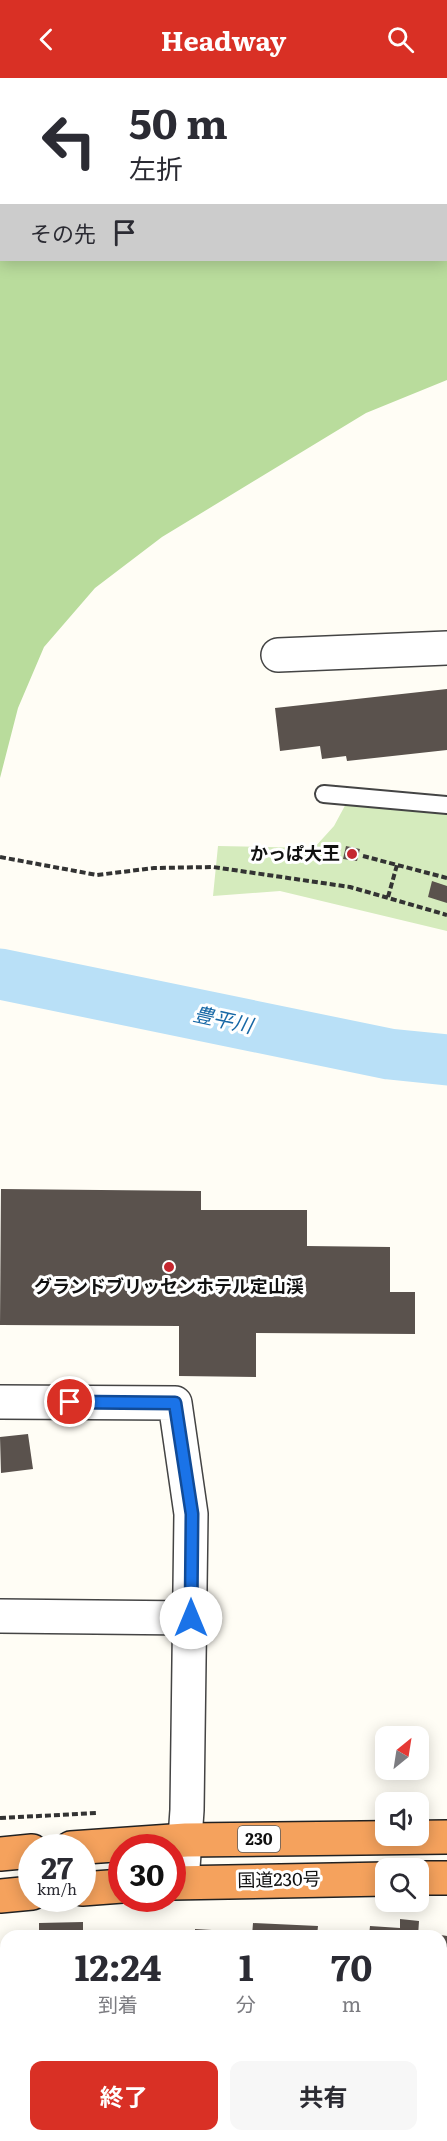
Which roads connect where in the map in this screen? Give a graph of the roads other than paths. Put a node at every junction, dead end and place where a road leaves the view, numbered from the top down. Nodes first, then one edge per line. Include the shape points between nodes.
1 (447, 648) edge
2 (278, 656) dead end
3 (324, 794) dead end
4 (447, 805) edge
5 (0, 1402) edge
6 (0, 1616) edge
7 (191, 1618) junction
8 (447, 1837) edge
9 (186, 1840) joint
10 (18, 1852) edge
11 (0, 1854) edge
12 (429, 1878) edge
13 (447, 1878) edge
14 (375, 1879) edge
15 (186, 1882) edge
16 (18, 1894) edge
17 (0, 1896) edge

1 - 2 street
3 - 4 lane
5 - 7 street via 175,1403 192,1514
6 - 7 street
7 - 9 street
8 - 9 highway, 230
10 - 11 highway
12 - 13 highway
14 - 15 highway, 国道230号
16 - 17 highway

